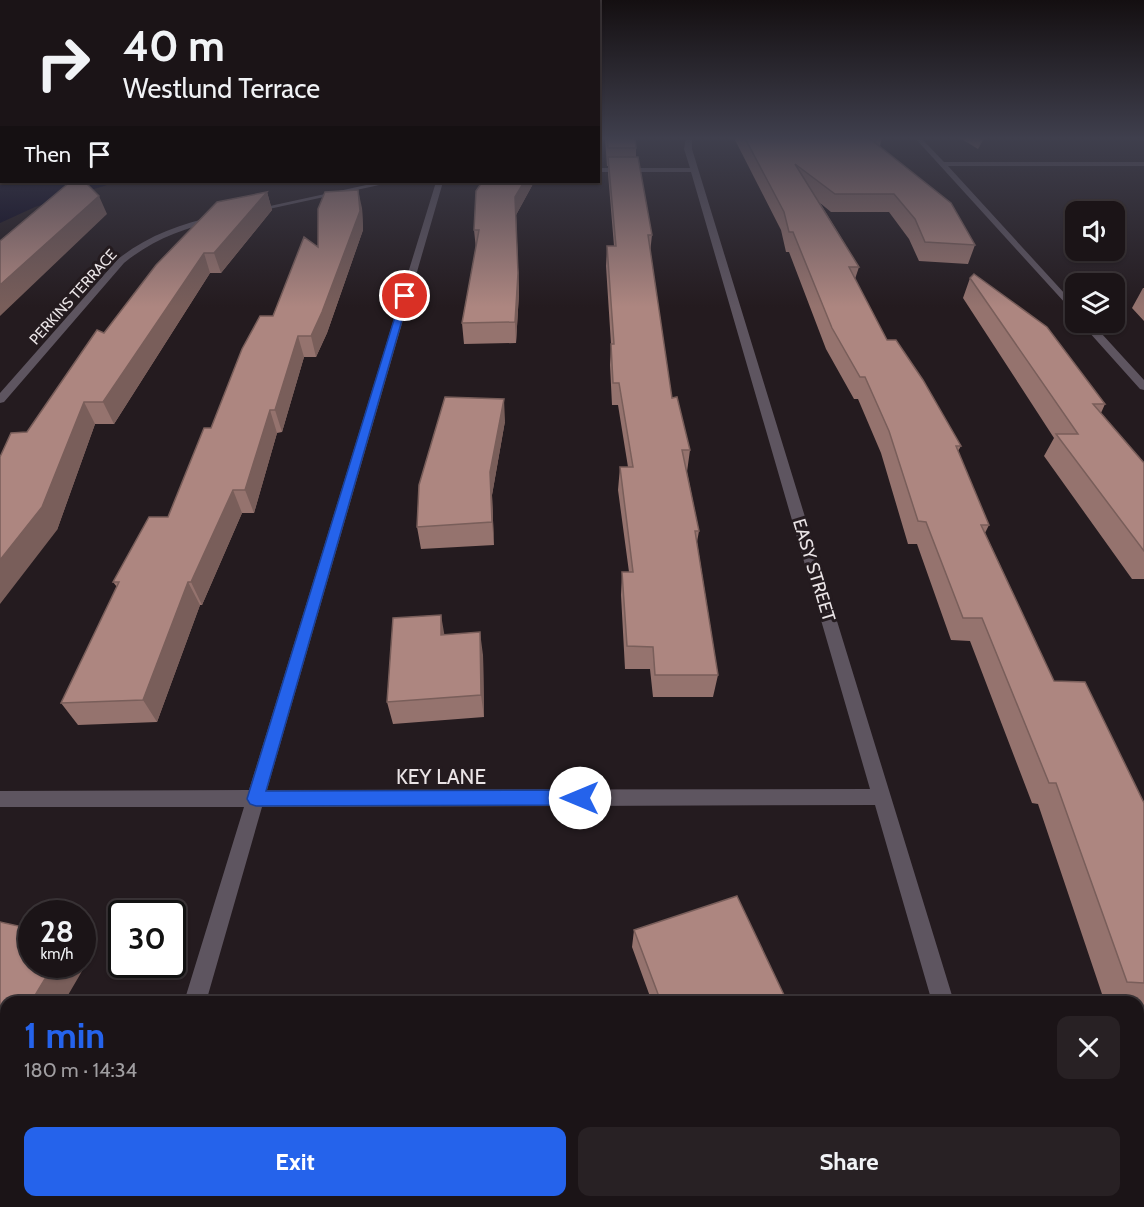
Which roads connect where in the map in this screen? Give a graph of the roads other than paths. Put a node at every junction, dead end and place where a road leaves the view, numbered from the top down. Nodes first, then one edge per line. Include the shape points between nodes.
1 (330, 194) edge
2 (435, 194) edge
3 (702, 194) edge
4 (969, 194) edge
5 (237, 214) edge
6 (226, 216) edge
7 (1065, 300) edge
8 (1095, 333) edge
9 (1144, 387) edge
10 (0, 400) edge
11 (882, 797) junction
12 (0, 799) edge
13 (256, 799) junction
14 (197, 996) edge
15 (941, 996) edge

1 - 5 street
2 - 13 street
3 - 11 street, EASY STREET
4 - 7 street
6 - 10 street, PERKINS TERRACE via 166,232 137,247
8 - 9 street
11 - 13 street, KEY LANE
11 - 15 street, EASY STREET
12 - 13 street, KEY LANE
13 - 14 street

